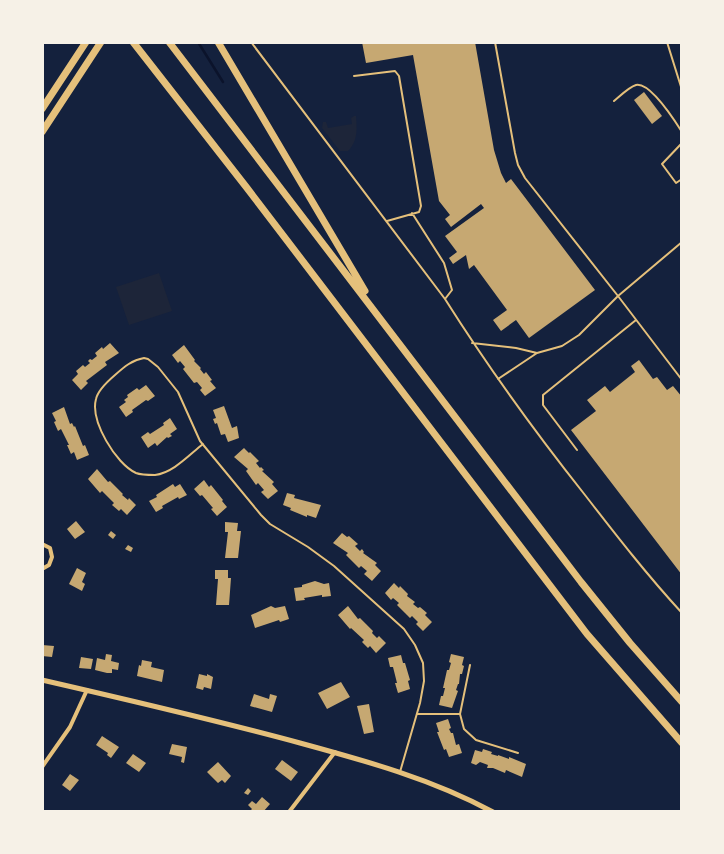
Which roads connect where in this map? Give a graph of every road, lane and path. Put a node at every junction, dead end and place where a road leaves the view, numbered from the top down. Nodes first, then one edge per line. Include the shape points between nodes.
1 (86, 42) edge
2 (101, 42) edge
3 (133, 42) edge
4 (170, 42) edge
5 (218, 42) edge
6 (251, 42) edge
7 (495, 42) edge
8 (667, 42) edge
9 (354, 76) dead end
10 (682, 90) edge
11 (614, 101) dead end
12 (42, 109) edge
13 (42, 132) edge
14 (682, 132) edge
15 (682, 143) edge
16 (682, 179) edge
17 (412, 213) junction
18 (387, 221) junction
19 (682, 243) edge
20 (618, 296) junction
21 (445, 300) junction
22 (380, 318) junction
23 (636, 320) junction
24 (472, 343) junction
25 (537, 353) junction
26 (498, 379) junction
27 (682, 380) edge
28 (203, 444) junction
29 (577, 450) dead end
30 (42, 544) edge
31 (42, 569) edge
32 (682, 613) edge
33 (470, 665) dead end
34 (42, 680) edge
35 (87, 690) junction
36 (682, 702) edge
37 (417, 714) junction
38 (460, 714) junction
39 (682, 743) edge
40 (335, 752) junction
41 (518, 753) dead end
42 (42, 767) edge
43 (400, 772) junction
44 (289, 812) edge
45 (493, 812) edge

1 - 12 highway
2 - 13 highway
3 - 39 highway via 586,634
4 - 22 highway
5 - 22 highway
6 - 18 lane
7 - 20 lane via 518,165
8 - 10 lane
9 - 17 lane via 395,70 399,76 421,206 419,212
11 - 14 lane via 636,85 643,85 654,94
15 - 16 lane via 662,164 676,183
17 - 18 lane
17 - 21 lane via 444,263 452,290
18 - 21 lane
19 - 20 lane
20 - 23 lane
20 - 25 lane via 579,335 562,346
21 - 24 lane
22 - 36 highway via 581,582
23 - 27 lane
23 - 29 lane via 543,395 543,405
24 - 25 lane
24 - 26 lane
25 - 26 lane
26 - 32 lane via 651,579
28 - 28 lane via 178,392 148,359 139,359 123,368 96,398 99,427 119,459 136,473 155,475 165,472
28 - 37 lane via 261,516 334,566 409,636 420,653 425,672
30 - 31 street via 50,548 52,557 49,565
33 - 38 lane
34 - 35 street
35 - 40 street
35 - 42 street via 70,727
37 - 38 lane
37 - 43 lane
38 - 41 lane via 464,729 476,740
40 - 43 street
40 - 44 street
43 - 45 street via 455,792

